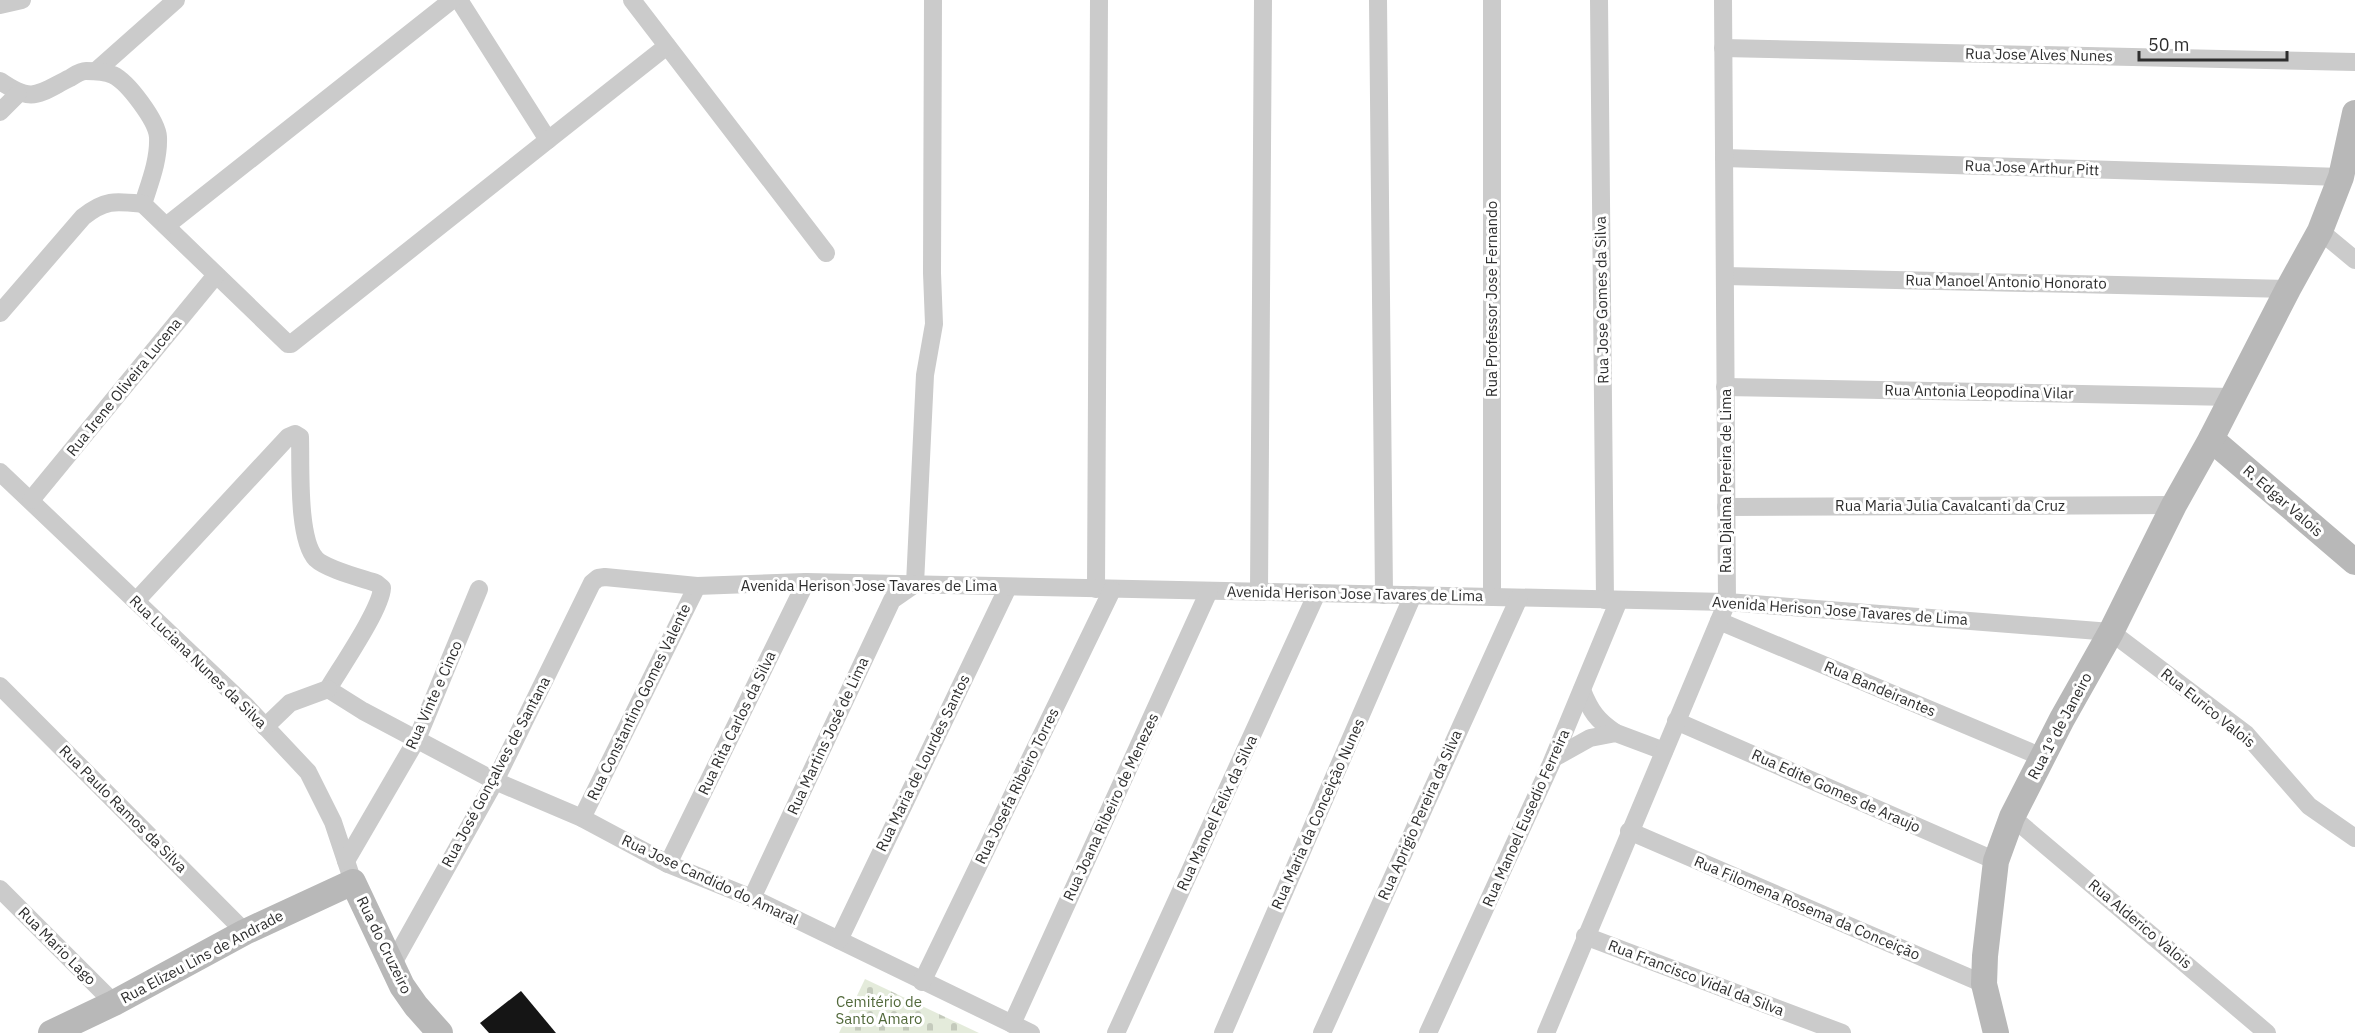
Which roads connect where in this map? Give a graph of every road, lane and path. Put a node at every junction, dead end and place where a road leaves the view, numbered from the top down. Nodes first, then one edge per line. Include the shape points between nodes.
1 (22, 0) edge
2 (176, 0) edge
3 (452, 0) edge
4 (459, 0) edge
5 (632, 0) edge
6 (933, 0) edge
7 (1099, 0) edge
8 (1263, 0) edge
9 (1378, 0) edge
10 (1492, 0) edge
11 (1599, 0) edge
12 (1723, 0) edge
13 (0, 5) edge
14 (667, 46) junction
15 (1723, 48) junction
16 (2355, 62) edge
17 (96, 71) junction
18 (0, 81) edge
19 (18, 94) junction
20 (0, 112) edge
21 (2355, 113) edge
22 (548, 140) junction
23 (1724, 158) junction
24 (2341, 177) junction
25 (143, 204) junction
26 (166, 226) junction
27 (2320, 231) junction
28 (826, 253) dead end
29 (2355, 260) edge
30 (216, 275) junction
31 (1725, 276) junction
32 (2288, 289) junction
33 (0, 314) edge
34 (1725, 387) junction
35 (2232, 397) junction
36 (2211, 439) junction
37 (0, 472) edge
38 (31, 500) junction
39 (2174, 505) junction
40 (1726, 507) junction
41 (2355, 562) edge
42 (598, 578) joint
43 (806, 582) junction
44 (915, 584) junction
45 (697, 586) junction
46 (1008, 587) junction
47 (479, 589) dead end
48 (1104, 590) junction
49 (1209, 591) junction
50 (1259, 592) junction
51 (1317, 593) junction
52 (1384, 595) junction
53 (1413, 596) junction
54 (1492, 597) junction
55 (1519, 598) junction
56 (1612, 600) junction
57 (136, 601) junction
58 (1727, 602) junction
59 (1719, 621) junction
60 (2111, 632) junction
61 (0, 686) edge
62 (328, 688) junction
63 (1582, 690) junction
64 (1676, 721) junction
65 (265, 727) junction
66 (1616, 733) junction
67 (417, 739) junction
68 (1664, 751) junction
69 (2042, 757) junction
70 (1554, 758) junction
71 (495, 781) junction
72 (2012, 817) junction
73 (582, 818) junction
74 (1629, 831) junction
75 (2355, 837) edge
76 (1996, 861) junction
77 (668, 864) junction
78 (350, 871) junction
79 (0, 889) edge
80 (752, 898) junction
81 (245, 932) junction
82 (1585, 936) junction
83 (839, 940) junction
84 (392, 965) junction
85 (922, 982) junction
86 (1984, 984) junction
87 (114, 1003) junction
88 (1012, 1024) junction
89 (433, 1031) edge
90 (51, 1033) edge
91 (1031, 1033) edge
92 (1116, 1033) edge
93 (1223, 1033) edge
94 (1322, 1033) edge
95 (1428, 1033) edge
96 (1546, 1033) edge
97 (1842, 1033) edge
98 (1996, 1033) edge
99 (2267, 1033) edge

1 - 13 street
2 - 17 street
3 - 26 street
4 - 22 street
5 - 14 street
6 - 44 street via 934,324 925,375
7 - 48 street
8 - 50 street
9 - 52 street
10 - 54 street, Rua Professor Jose Fernando
11 - 56 street, Rua Jose Gomes da Silva
12 - 15 street, Rua Djalma Pereira de Lima
14 - 22 street
14 - 28 street
15 - 16 street, Rua Jose Alves Nunes
15 - 23 street, Rua Djalma Pereira de Lima
17 - 19 street via 83,71 37,95
17 - 25 street via 114,75 130,88 158,134 157,154
18 - 19 street
19 - 20 street
21 - 24 main road, Rua 1º de Janeiro
22 - 30 street via 291,344
23 - 24 street, Rua Jose Arthur Pitt
23 - 31 street, Rua Djalma Pereira de Lima
24 - 27 main road, Rua 1º de Janeiro
25 - 26 street
25 - 33 street via 109,202 96,207
26 - 30 street
27 - 29 street
27 - 32 main road, Rua 1º de Janeiro
30 - 38 street, Rua Irene Oliveira Lucena
31 - 32 street, Rua Manoel Antonio Honorato
31 - 34 street, Rua Djalma Pereira de Lima
32 - 35 main road, Rua 1º de Janeiro
34 - 35 street, Rua Antonia Leopodina Vilar
34 - 40 street, Rua Djalma Pereira de Lima
35 - 36 main road, Rua 1º de Janeiro
36 - 39 main road, Rua 1º de Janeiro
36 - 41 main road, R. Edgar Valois
37 - 38 street, Rua Luciana Nunes da Silva
38 - 57 street, Rua Luciana Nunes da Silva
39 - 40 street, Rua Maria Julia Cavalcanti da Cruz
39 - 60 main road, Rua 1º de Janeiro
40 - 58 street, Rua Djalma Pereira de Lima
42 - 45 street, Avenida Herison Jose Tavares de Lima
42 - 71 street, Rua José Gonçalves de Santana
43 - 44 street, Avenida Herison Jose Tavares de Lima
43 - 45 street, Avenida Herison Jose Tavares de Lima
43 - 77 street, Rua Rita Carlos da Silva
44 - 46 street, Avenida Herison Jose Tavares de Lima
44 - 80 street, Rua Martins José de Lima via 892,600
45 - 73 street, Rua Constantino Gomes Valente
46 - 48 street, Avenida Herison Jose Tavares de Lima
46 - 83 street, Rua Maria de Lourdes Santos
47 - 67 street, Rua Vinte e Cinco
48 - 49 street, Avenida Herison Jose Tavares de Lima
48 - 85 street, Rua Josefa Ribeiro Torres
49 - 50 street, Avenida Herison Jose Tavares de Lima
49 - 88 street, Rua Joana Ribeiro de Menezes
50 - 51 street, Avenida Herison Jose Tavares de Lima
51 - 52 street, Avenida Herison Jose Tavares de Lima
51 - 92 street, Rua Manoel Felix da Silva
52 - 53 street, Avenida Herison Jose Tavares de Lima
53 - 54 street, Avenida Herison Jose Tavares de Lima
53 - 93 street, Rua Maria da Conceição Nunes
54 - 55 street, Avenida Herison Jose Tavares de Lima
55 - 56 street, Avenida Herison Jose Tavares de Lima
55 - 94 street, Rua Aprigio Pereira da Silva
56 - 58 street, Avenida Herison Jose Tavares de Lima
56 - 63 street, Rua Manoel Eusedio Ferreira
57 - 62 street via 288,437 295,434 300,437 308,547 317,561 382,588 371,615
57 - 65 street, Rua Luciana Nunes da Silva
58 - 59 street, Rua Djalma Pereira de Lima
58 - 60 street, Avenida Herison Jose Tavares de Lima
59 - 64 street, Rua Djalma Pereira de Lima
59 - 69 street, Rua Bandeirantes
60 - 69 main road, Rua 1º de Janeiro
60 - 75 street, Rua Eurico Valois via 2246,734 2309,806
61 - 81 street, Rua Paulo Ramos da Silva
62 - 65 street via 290,703
62 - 67 street, Rua Jose Candido do Amaral
63 - 66 street via 1600,723
63 - 70 street, Rua Manoel Eusedio Ferreira
64 - 68 street, Rua Djalma Pereira de Lima
64 - 76 street, Rua Edite Gomes de Araujo
65 - 78 street, Rua Luciana Nunes da Silva via 308,772 333,822
66 - 68 street
66 - 70 street via 1590,738
67 - 71 street, Rua Jose Candido do Amaral
67 - 78 street, Rua Vinte e Cinco
68 - 74 street, Rua Djalma Pereira de Lima
69 - 72 main road, Rua 1º de Janeiro
70 - 95 street, Rua Manoel Eusedio Ferreira
71 - 73 street, Rua Jose Candido do Amaral
71 - 84 street, Rua José Gonçalves de Santana
72 - 76 main road, Rua 1º de Janeiro
72 - 99 street, Rua Alderico Valois
73 - 77 street, Rua Jose Candido do Amaral
74 - 82 street, Rua Djalma Pereira de Lima
74 - 86 street, Rua Filomena Rosema da Conceição
76 - 86 main road, Rua 1º de Janeiro
77 - 80 street, Rua Jose Candido do Amaral
78 - 81 main road, Rua Elizeu Lins de Andrade
78 - 84 main road, Rua do Cruzeiro
79 - 87 street, Rua Mario Lago
80 - 83 street, Rua Jose Candido do Amaral
81 - 87 main road, Rua Elizeu Lins de Andrade
82 - 96 street, Rua Djalma Pereira de Lima
82 - 97 street, Rua Francisco Vidal da Silva
83 - 85 street, Rua Jose Candido do Amaral
84 - 89 main road, Rua do Cruzeiro
85 - 88 street, Rua Jose Candido do Amaral
86 - 98 main road, Rua 1º de Janeiro
87 - 90 main road, Rua Elizeu Lins de Andrade
88 - 91 street, Rua Jose Candido do Amaral

